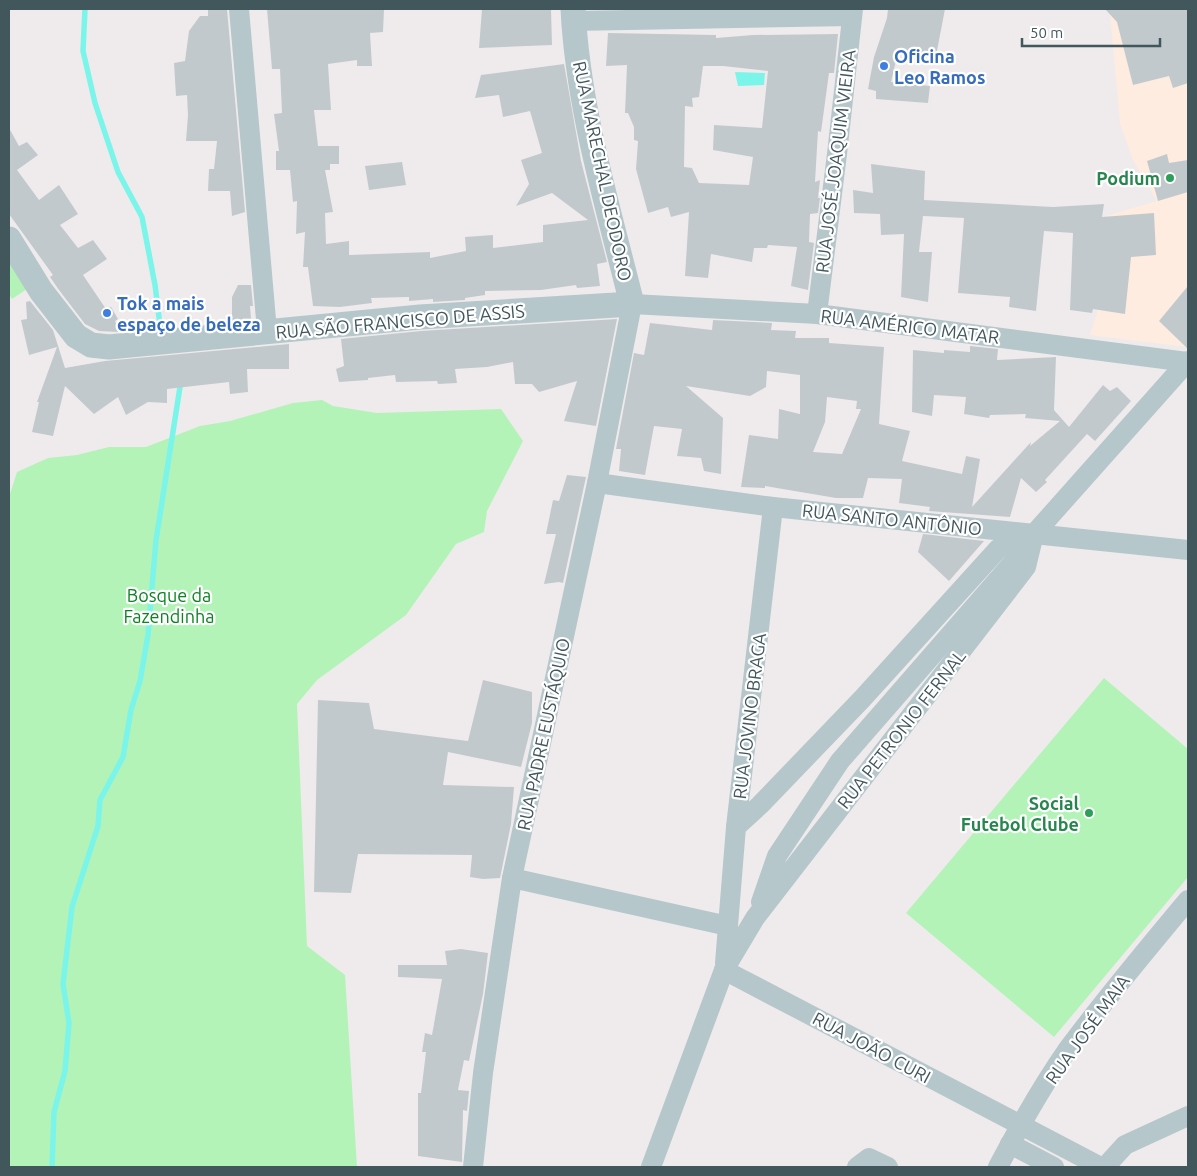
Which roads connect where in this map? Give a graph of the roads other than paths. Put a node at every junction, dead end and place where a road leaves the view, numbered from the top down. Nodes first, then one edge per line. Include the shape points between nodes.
1 (239, 9) edge
2 (852, 12) edge
3 (574, 15) edge
4 (9, 239) edge
5 (632, 304) junction
6 (817, 314) junction
7 (267, 331) junction
8 (1188, 362) edge
9 (597, 483) junction
10 (773, 507) junction
11 (1034, 534) junction
12 (1188, 550) edge
13 (862, 699) junction
14 (840, 761) junction
15 (736, 827) junction
16 (512, 878) junction
17 (1188, 900) edge
18 (755, 918) junction
19 (728, 926) junction
20 (724, 970) junction
21 (1188, 1116) edge
22 (1020, 1124) junction
23 (1010, 1144) junction
24 (473, 1167) edge
25 (651, 1167) edge
26 (857, 1167) edge
27 (888, 1167) edge
28 (998, 1167) edge
29 (1054, 1167) edge
30 (1101, 1167) edge
31 (1105, 1167) edge

1 - 7 street
2 - 3 street
2 - 6 street, RUA JOSÉ JOAQUIM VIEIRA
3 - 5 street, RUA MARECHAL DEODORO via 577,61 592,139
4 - 7 street, RUA SÃO FRANCISCO DE ASSIS via 76,336 91,345 152,344
5 - 6 street, RUA AMÉRICO MATAR
5 - 7 street, RUA SÃO FRANCISCO DE ASSIS via 420,317
5 - 9 street, RUA PADRE EUSTÁQUIO
6 - 8 street, RUA AMÉRICO MATAR
8 - 11 street, RUA PETRONIO FERNAL
9 - 10 street, RUA SANTO ANTÔNIO
9 - 16 street, RUA PADRE EUSTÁQUIO
10 - 11 street, RUA SANTO ANTÔNIO
10 - 15 street, RUA JOVINO BRAGA
11 - 12 street, RUA SANTO ANTÔNIO
11 - 13 street, RUA PETRONIO FERNAL via 998,549
11 - 14 street, RUA PETRONIO FERNAL
11 - 18 street, RUA PETRONIO FERNAL via 1026,567
13 - 14 street, RUA PETRONIO FERNAL
13 - 15 street, RUA PETRONIO FERNAL
14 - 18 street, RUA PETRONIO FERNAL via 777,856
15 - 19 street, RUA JOVINO BRAGA
16 - 19 street
16 - 24 street, RUA PADRE EUSTÁQUIO
17 - 22 street, RUA JOSÉ MAIA via 1068,1050
18 - 20 street, RUA PETRONIO FERNAL
19 - 20 street, RUA PETRONIO FERNAL
20 - 22 street, RUA JOÃO CURI
20 - 25 street, RUA PETRONIO FERNAL
21 - 31 street via 1125,1145
22 - 23 street, RUA JOSÉ MAIA
22 - 30 street, RUA JOÃO CURI
23 - 28 street, RUA JOSÉ MAIA
23 - 29 street
26 - 27 street via 869,1158

